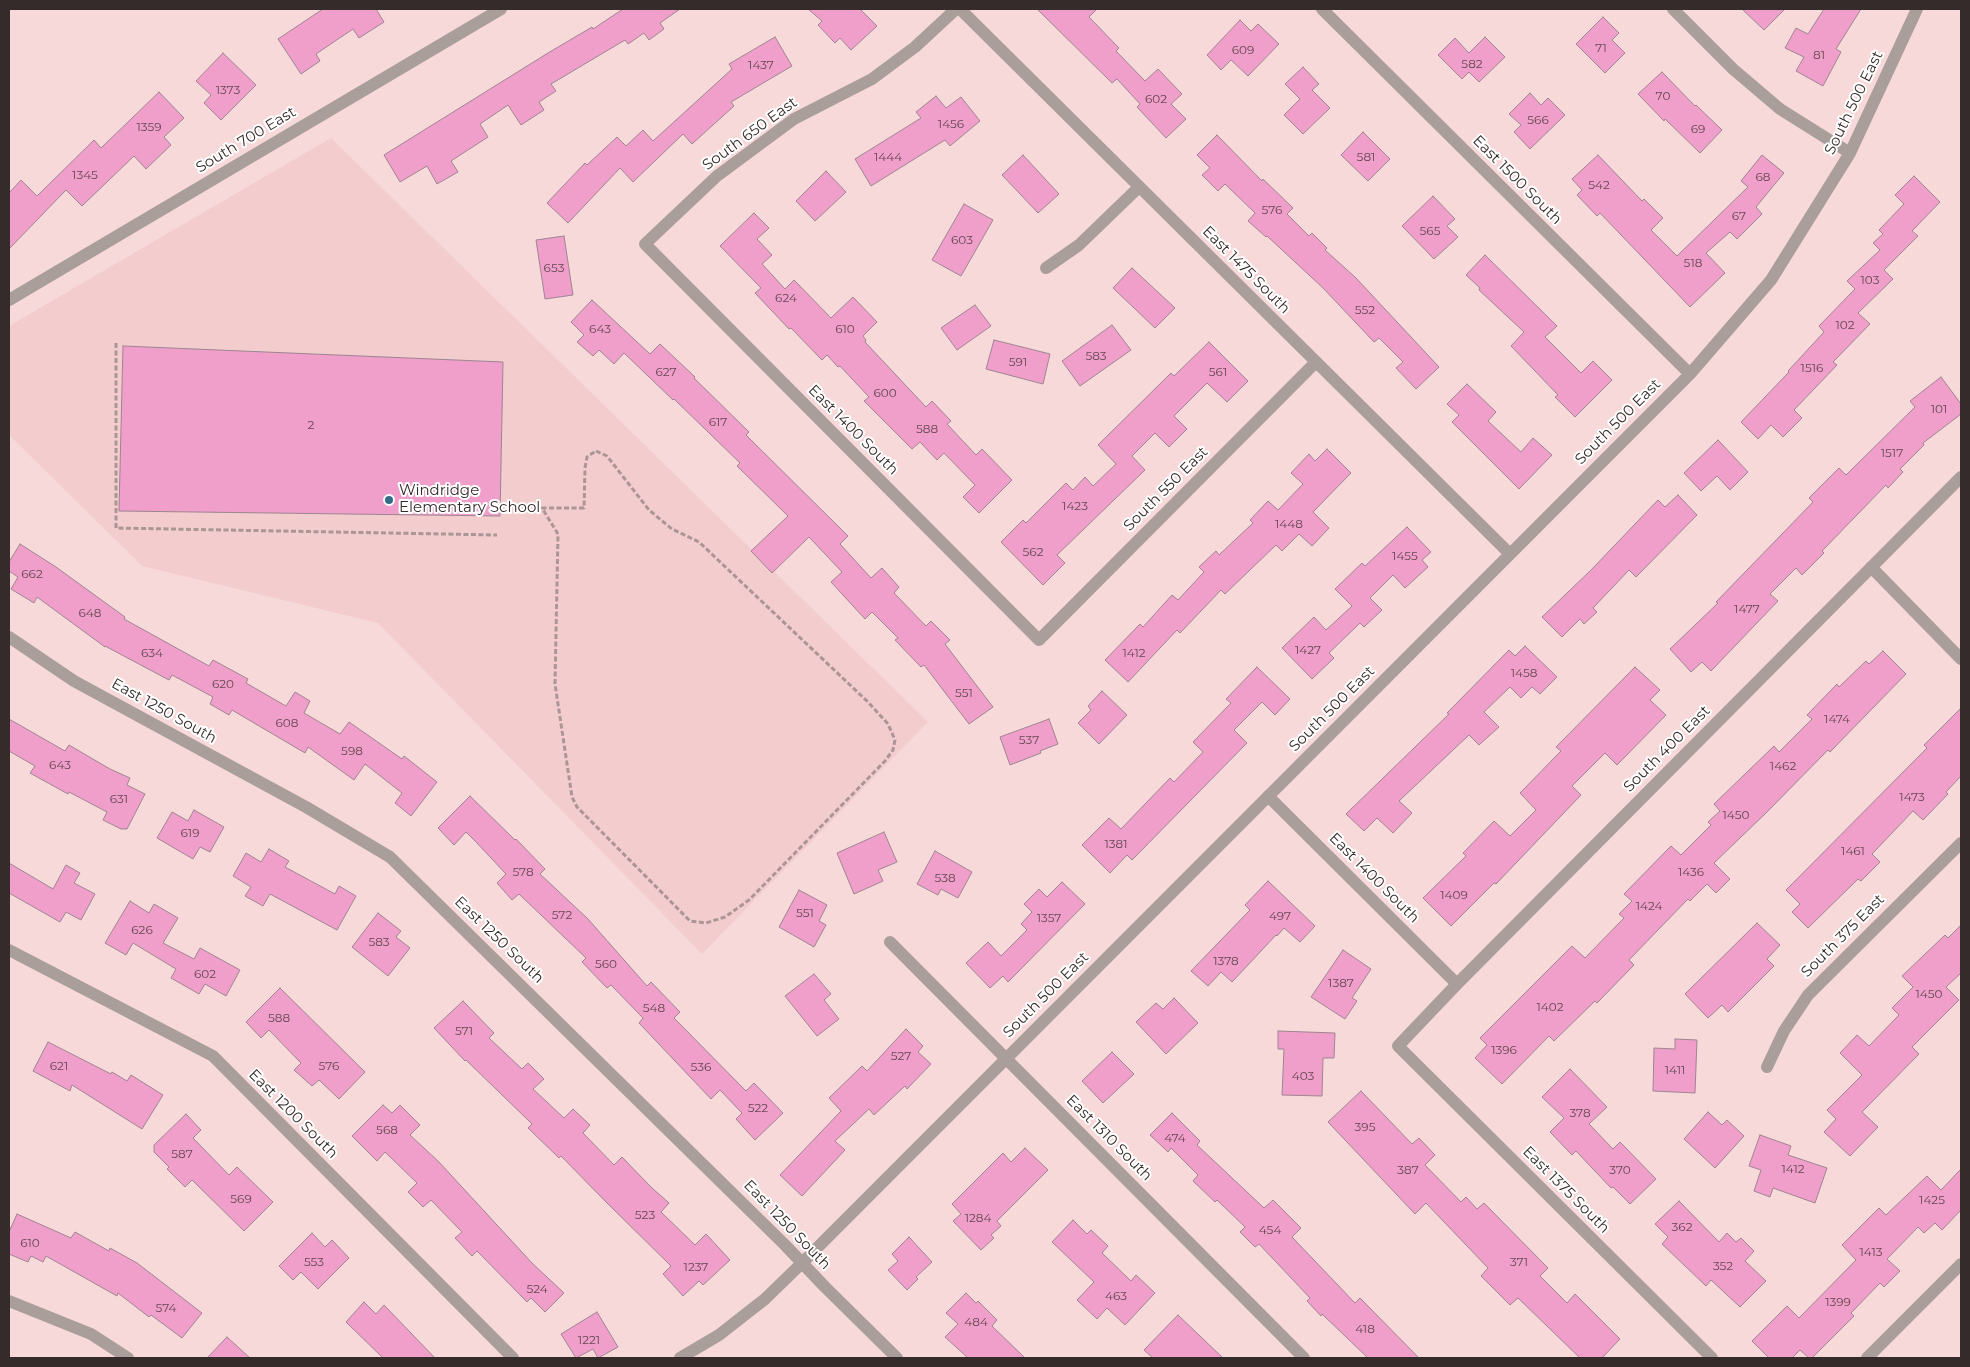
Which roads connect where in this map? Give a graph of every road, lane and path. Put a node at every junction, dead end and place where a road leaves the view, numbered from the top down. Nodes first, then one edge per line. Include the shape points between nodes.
1 (501, 9) edge
2 (956, 9) edge
3 (960, 9) edge
4 (1322, 9) edge
5 (1673, 9) edge
6 (1917, 9) edge
7 (1850, 153) junction
8 (1139, 186) junction
9 (645, 244) joint
10 (1046, 268) dead end
11 (9, 300) edge
12 (116, 343) dead end
13 (1316, 362) junction
14 (1690, 374) junction
15 (1961, 477) edge
16 (584, 508) joint
17 (497, 535) dead end
18 (1510, 554) junction
19 (1871, 567) junction
20 (9, 637) edge
21 (1039, 640) joint
22 (1961, 659) edge
23 (1268, 796) junction
24 (1961, 843) edge
25 (890, 942) dead end
26 (9, 950) edge
27 (1457, 984) junction
28 (1398, 1046) joint
29 (1006, 1058) junction
30 (1767, 1067) dead end
31 (802, 1263) junction
32 (1961, 1264) edge
33 (9, 1301) edge
34 (128, 1358) edge
35 (513, 1358) edge
36 (680, 1358) edge
37 (897, 1358) edge
38 (1304, 1358) edge
39 (1712, 1358) edge
40 (1867, 1358) edge

1 - 11 street, South 700 East
2 - 9 street, South 650 East via 915,47 872,79 794,118 717,176
3 - 8 street, East 1475 South
4 - 14 street, East 1500 South
5 - 7 street via 1733,69 1780,109
6 - 7 street, South 500 East
7 - 14 street, South 500 East via 1771,280
8 - 10 street via 1079,245
8 - 13 street, East 1475 South
9 - 21 street, East 1400 South
12 - 17 path via 116,528
13 - 18 street, East 1475 South
13 - 21 street, South 550 East
14 - 18 street, South 500 East
15 - 19 street, South 400 East
16 - 16 path via 542,508 558,534 555,684 572,797 577,807 690,921 706,923 726,916 749,900 885,761 893,750 894,740 888,724 868,702 700,542 672,529 649,510 607,456 596,452 588,457 585,468
18 - 23 street, South 500 East
19 - 22 street
19 - 27 street, South 400 East
20 - 31 street, East 1250 South via 74,681 297,802 390,857
23 - 27 street, East 1400 South
23 - 29 street, South 500 East
24 - 30 street, South 375 East via 1808,995 1784,1031
25 - 29 street, East 1310 South
26 - 35 street, East 1200 South via 213,1056
27 - 28 street, South 400 East
28 - 39 street, East 1375 South
29 - 31 street, South 500 East
29 - 38 street, East 1310 South
31 - 36 street, South 500 East via 765,1299 719,1335
31 - 37 street, East 1250 South
32 - 40 street
33 - 34 street via 91,1334

